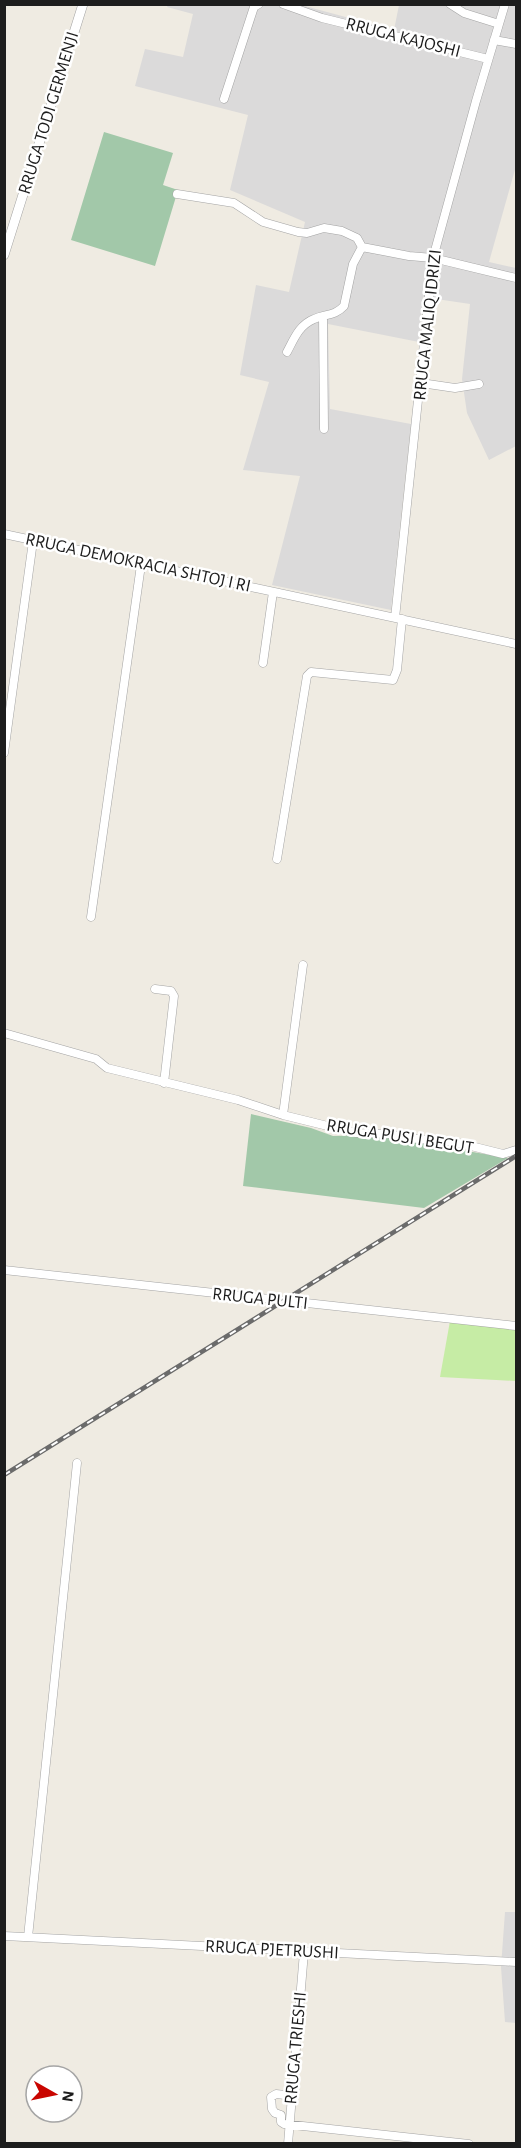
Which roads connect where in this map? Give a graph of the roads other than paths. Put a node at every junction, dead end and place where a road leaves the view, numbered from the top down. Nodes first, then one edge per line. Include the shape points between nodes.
1 (84, 4) edge
2 (259, 4) edge
3 (283, 4) edge
4 (450, 4) edge
5 (505, 4) edge
6 (499, 24) junction
7 (494, 40) junction
8 (516, 44) edge
9 (489, 59) junction
10 (224, 99) dead end
11 (177, 194) dead end
12 (362, 247) junction
13 (4, 255) edge
14 (434, 258) junction
15 (516, 278) edge
16 (323, 316) junction
17 (287, 352) dead end
18 (422, 383) junction
19 (478, 384) dead end
20 (324, 429) dead end
21 (4, 534) edge
22 (33, 541) junction
23 (141, 565) junction
24 (273, 591) junction
25 (399, 618) junction
26 (516, 644) edge
27 (263, 663) dead end
28 (4, 753) edge
29 (278, 859) dead end
30 (91, 917) dead end
31 (303, 965) dead end
32 (155, 989) dead end
33 (4, 1033) edge
34 (164, 1083) junction
35 (283, 1115) junction
36 (516, 1150) edge
37 (4, 1270) edge
38 (516, 1326) edge
39 (77, 1463) dead end
40 (4, 1936) edge
41 (28, 1937) junction
42 (304, 1952) junction
43 (516, 1962) edge
44 (285, 2095) dead end
45 (289, 2125) junction
46 (288, 2144) edge
47 (469, 2144) edge

1 - 13 street, RRUGA TODI GERMENJI
2 - 10 street via 254,7
3 - 9 street, RRUGA KAJOSHI via 322,18
4 - 6 street via 464,13
5 - 6 street, RRUGA MALIQ IDRIZI
6 - 7 street, RRUGA MALIQ IDRIZI
7 - 8 street
7 - 9 street, RRUGA MALIQ IDRIZI
9 - 14 street, RRUGA MALIQ IDRIZI
11 - 12 street via 234,203 263,222 298,232 324,228 342,231 357,238
12 - 14 street
12 - 16 street via 353,264 344,306
14 - 15 street
14 - 18 street, RRUGA MALIQ IDRIZI
16 - 17 street via 303,326
16 - 20 street
18 - 19 street via 455,388
18 - 25 street, RRUGA MALIQ IDRIZI
21 - 22 street, RRUGA DEMOKRACIA SHTOJ I RI
22 - 23 street, RRUGA DEMOKRACIA SHTOJ I RI
22 - 28 street
23 - 24 street, RRUGA DEMOKRACIA SHTOJ I RI
23 - 30 street
24 - 25 street, RRUGA DEMOKRACIA SHTOJ I RI
24 - 27 street, RRUGA DEMOKRACIA SHTOJ I RI
25 - 26 street, RRUGA DEMOKRACIA SHTOJ I RI
25 - 29 street via 397,670 393,680 311,672 306,676
31 - 35 street
32 - 34 street via 171,991 174,996
33 - 34 street, RRUGA PUSI I BEGUT
34 - 35 street, RRUGA PUSI I BEGUT
35 - 36 street, RRUGA PUSI I BEGUT via 359,1134 455,1142 503,1154
37 - 38 street, RRUGA PULTI
39 - 41 street
40 - 41 street, RRUGA PJETRUSHI
41 - 42 street, RRUGA PJETRUSHI
42 - 43 street, RRUGA PJETRUSHI
42 - 45 street, RRUGA TRIESHI
44 - 45 street via 276,2094 271,2103 275,2113 281,2115 281,2122
45 - 46 street, RRUGA TRIESHI
45 - 47 street

